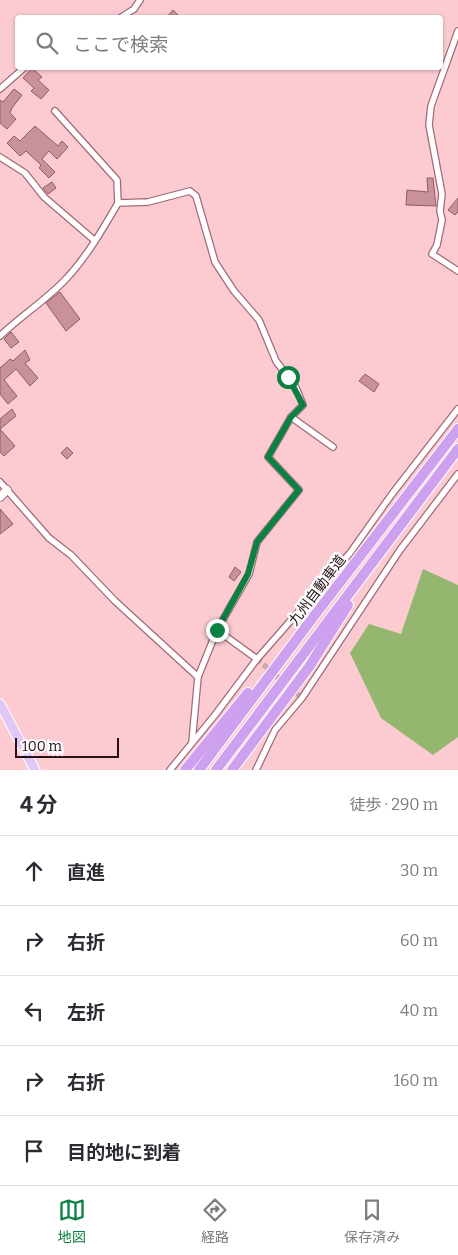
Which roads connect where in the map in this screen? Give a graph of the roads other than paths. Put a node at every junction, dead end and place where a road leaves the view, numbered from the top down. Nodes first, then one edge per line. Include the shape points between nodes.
1 (140, 0) edge
2 (124, 15) edge
3 (458, 31) edge
4 (443, 68) edge
5 (22, 70) edge
6 (442, 70) edge
7 (0, 89) edge
8 (55, 111) dead end
9 (0, 157) edge
10 (118, 203) junction
11 (94, 240) junction
12 (458, 271) edge
13 (0, 336) edge
14 (458, 409) edge
15 (291, 417) junction
16 (458, 429) edge
17 (333, 447) dead end
18 (458, 449) edge
19 (458, 474) edge
20 (0, 482) edge
21 (7, 490) junction
22 (0, 497) edge
23 (376, 559) junction
24 (314, 616) junction
25 (217, 630) junction
26 (257, 659) junction
27 (198, 676) junction
28 (0, 704) edge
29 (272, 718) junction
30 (192, 742) junction
31 (35, 770) edge
32 (170, 770) edge
33 (185, 770) edge
34 (200, 770) edge
35 (216, 770) edge
36 (232, 770) edge
37 (243, 770) edge
38 (256, 770) edge

1 - 2 street
3 - 4 street
5 - 7 street
6 - 12 street via 430,106 429,125 442,194 442,220 432,254
8 - 10 street via 117,180
9 - 11 street via 25,173 44,197
10 - 11 street
10 - 15 street via 148,202 190,191 196,196 215,262 259,320 276,361 296,388 303,405
11 - 13 street via 65,280
14 - 26 street via 350,553
15 - 17 street
15 - 25 street via 268,457 299,490 257,542 248,574
16 - 24 highway, 九州自動車道
18 - 23 highway, 九州自動車道
19 - 38 street via 400,550 302,698 275,730
20 - 21 street
21 - 22 street
21 - 27 street via 49,538
23 - 29 highway via 309,667
23 - 35 highway, 九州自動車道
24 - 33 highway
24 - 34 highway, 九州自動車道
25 - 26 street
25 - 27 street
26 - 30 street
27 - 30 street
28 - 31 main road
29 - 36 highway
29 - 37 highway via 250,752
30 - 32 street

